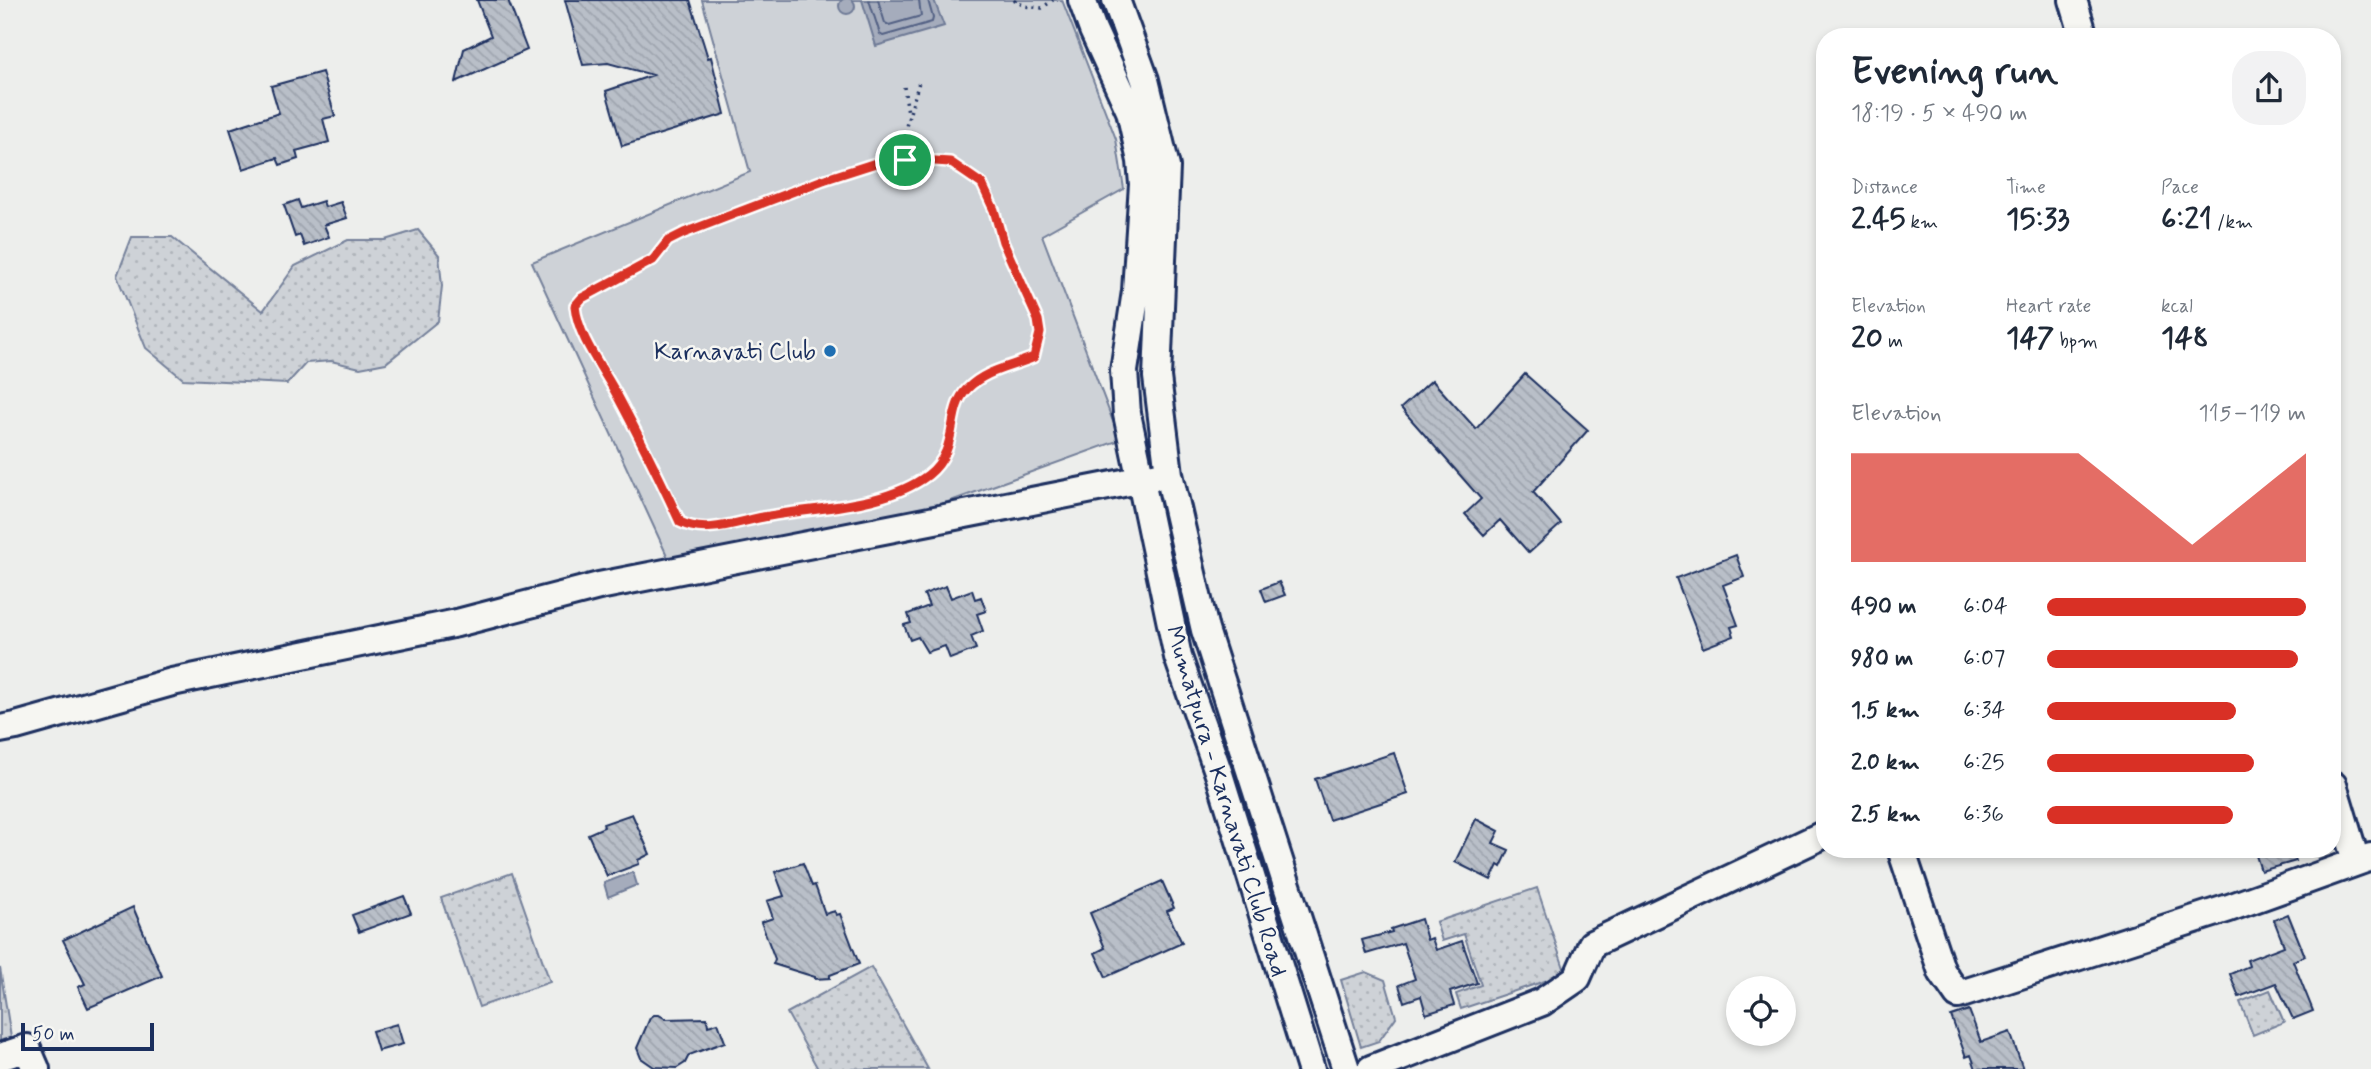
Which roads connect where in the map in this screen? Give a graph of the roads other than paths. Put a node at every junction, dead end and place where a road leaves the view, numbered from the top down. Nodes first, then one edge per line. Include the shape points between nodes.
1 (1083, 0) edge
2 (1116, 0) edge
3 (2073, 0) edge
4 (2081, 28) edge
5 (1169, 474) junction
6 (1141, 480) junction
7 (0, 729) edge
8 (2341, 804) edge
9 (1816, 838) edge
10 (1904, 858) edge
11 (2364, 859) edge
12 (0, 1057) edge
13 (36, 1069) edge
14 (1311, 1069) edge
15 (1346, 1069) edge
16 (1371, 1069) edge

1 - 6 street, Mumatpura - Karnavati Club Road via 1130,111 1141,161 1136,291 1124,371 1127,414
2 - 5 street, Mumatpura - Karnavati Club Road via 1145,80 1166,167 1157,377
3 - 4 street
5 - 6 street
5 - 15 street, Mumatpura - Karnavati Club Road via 1205,630
6 - 7 street via 599,586 457,623 172,682
6 - 14 street, Mumatpura - Karnavati Club Road via 1178,657
8 - 11 street
9 - 16 street via 1592,944 1577,978 1542,1002
10 - 11 street via 1942,972 1958,995 2229,908
12 - 13 street via 27,1048

